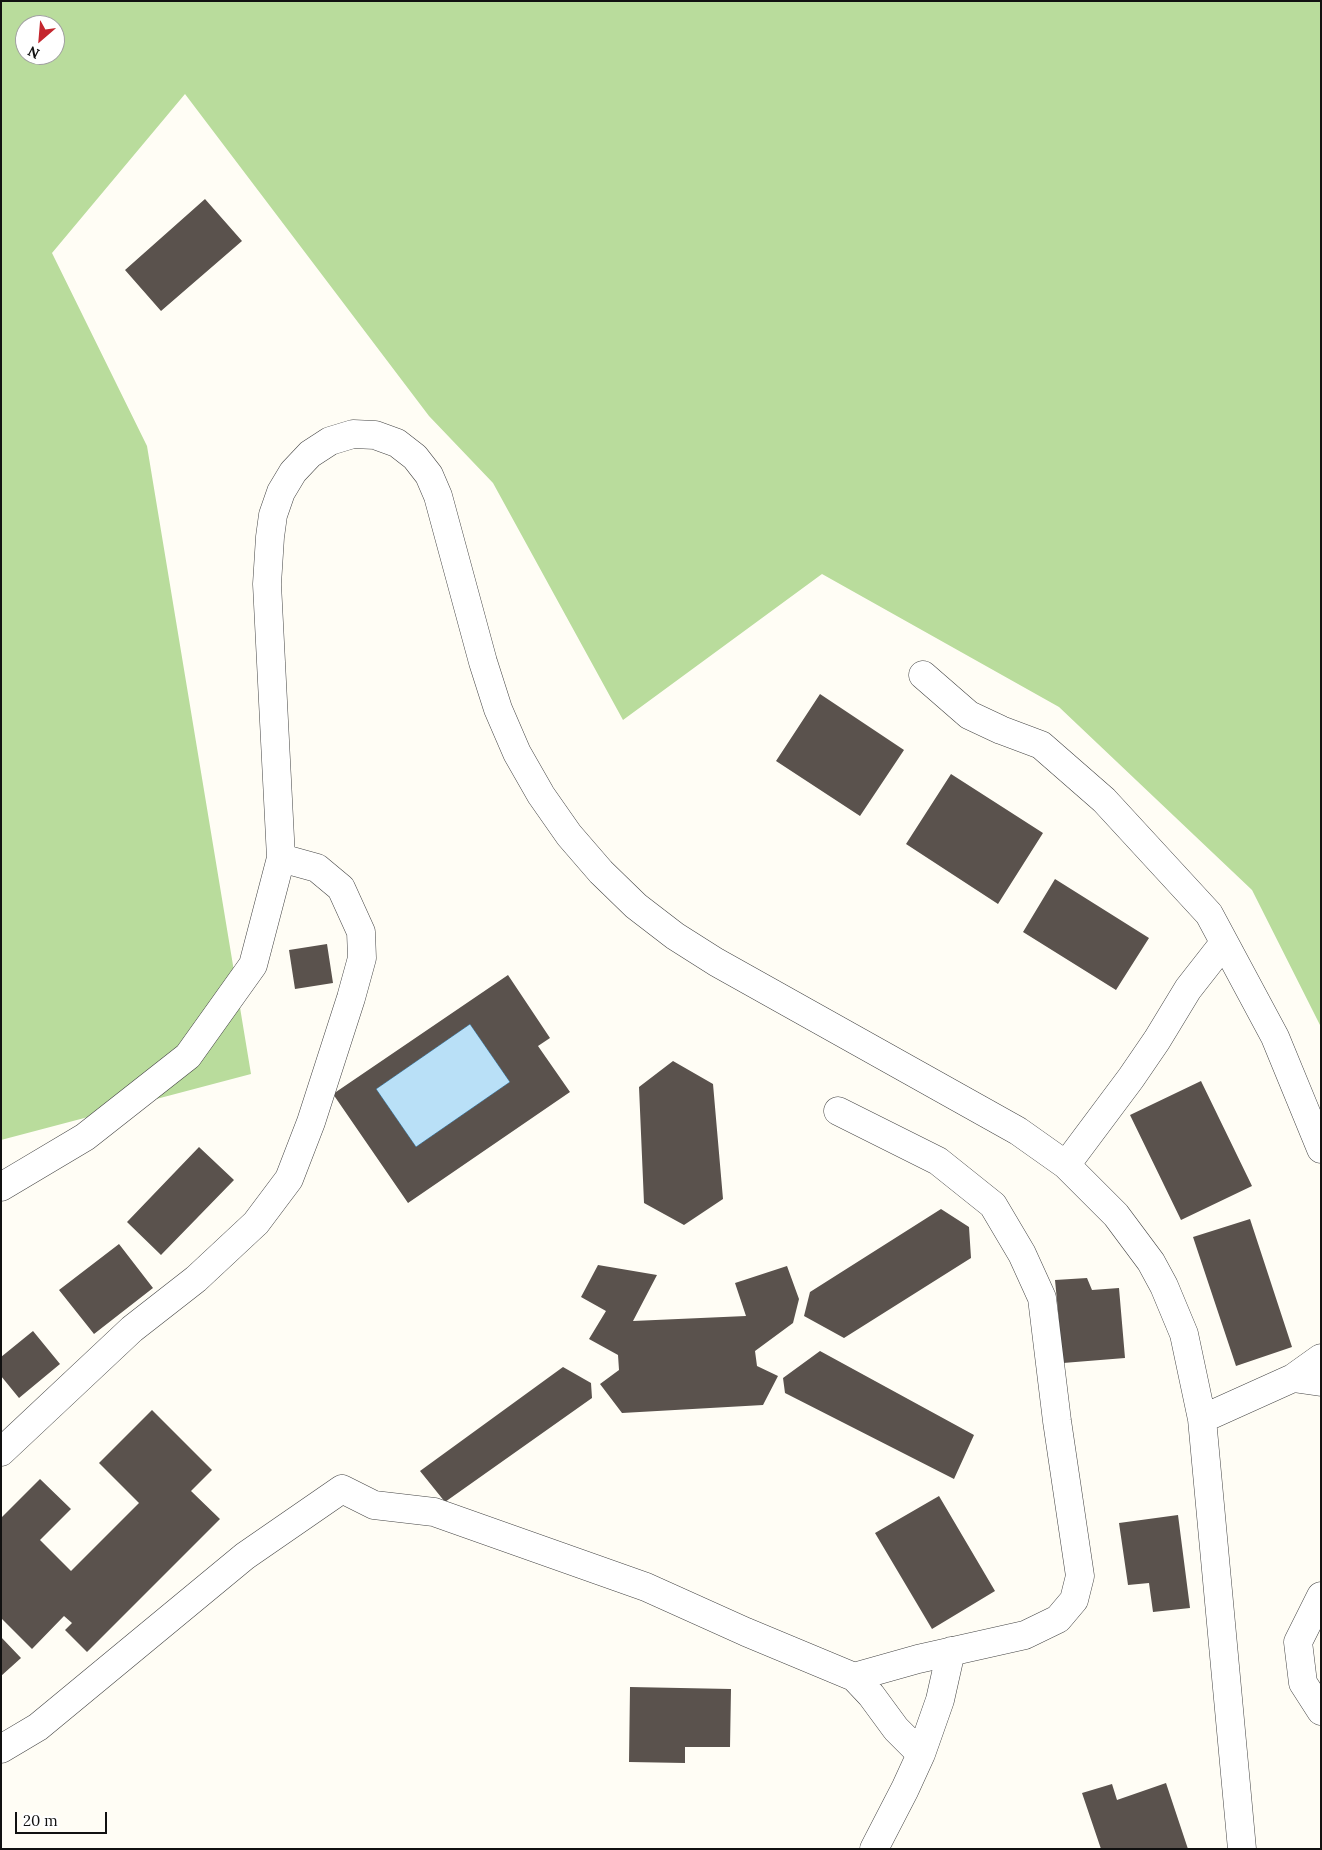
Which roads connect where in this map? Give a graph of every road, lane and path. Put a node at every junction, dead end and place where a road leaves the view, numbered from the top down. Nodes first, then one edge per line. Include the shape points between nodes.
1 (923, 675) dead end
2 (281, 858) junction
3 (1224, 943) junction
4 (838, 1111) dead end
5 (1321, 1149) edge
6 (1066, 1165) junction
7 (1, 1187) edge
8 (1321, 1358) edge
9 (1293, 1378) junction
10 (1321, 1382) edge
11 (1202, 1419) junction
12 (1, 1452) edge
13 (1321, 1596) edge
14 (951, 1651) junction
15 (854, 1677) junction
16 (1321, 1711) edge
17 (1, 1749) edge
18 (921, 1754) junction
19 (874, 1849) edge
20 (1242, 1849) edge

1 - 3 street via 969,715 1041,745 1097,794 1209,914
2 - 6 street via 267,584 274,514 281,492 310,454 330,441 353,434 375,435 396,443 415,457 429,475 438,496 483,662 516,753 569,835 601,872 636,906 716,962 1018,1131
2 - 7 street via 253,965 188,1056 85,1137
2 - 12 street via 317,868 341,888 361,932 362,949 351,998 289,1179 256,1223 196,1279 132,1329
3 - 5 street via 1275,1037
3 - 6 street via 1188,988 1131,1078
4 - 14 street via 938,1161 994,1206 1022,1254 1042,1298 1080,1576 1074,1600 1058,1619 1025,1635
6 - 11 street via 1116,1215 1151,1262 1164,1286 1184,1334
8 - 9 street
9 - 10 street
9 - 11 street
11 - 20 street
13 - 16 street via 1298,1642 1303,1683
14 - 15 street
14 - 18 street via 940,1700
15 - 17 street via 646,1587 434,1512 374,1505 342,1489 245,1556 38,1727
15 - 18 street
18 - 19 street

